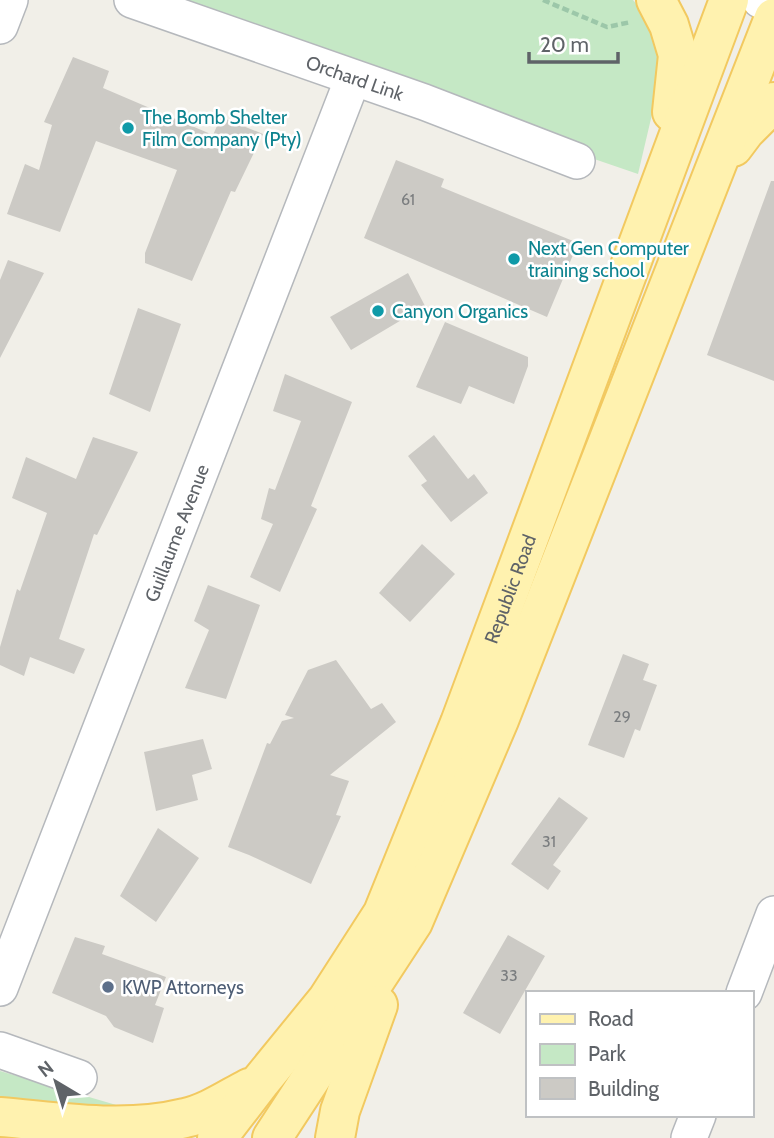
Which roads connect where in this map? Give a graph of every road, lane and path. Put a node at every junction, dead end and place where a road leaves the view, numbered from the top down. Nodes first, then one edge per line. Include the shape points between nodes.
1 (10, 0) edge
2 (132, 0) edge
3 (543, 0) edge
4 (729, 0) edge
5 (760, 0) edge
6 (774, 5) edge
7 (648, 10) edge
8 (774, 18) edge
9 (0, 26) edge
10 (353, 78) junction
11 (774, 102) edge
12 (668, 160) junction
13 (577, 161) dead end
14 (707, 186) junction
15 (774, 914) edge
16 (413, 922) junction
17 (0, 988) edge
18 (745, 991) edge
19 (0, 1050) edge
20 (79, 1078) dead end
21 (261, 1081) junction
22 (0, 1117) edge
23 (697, 1117) edge
24 (0, 1127) edge
25 (40, 1138) edge
26 (218, 1138) edge
27 (272, 1138) edge
28 (335, 1138) edge
29 (689, 1138) edge

1 - 9 street
2 - 10 street, Orchard Link
3 - 7 path via 607,27
4 - 12 main road, Republic Road
5 - 6 street
7 - 12 main road via 669,25 678,55
8 - 14 main road, Republic Road
10 - 13 street, Orchard Link
10 - 17 street, Guillaume Avenue
11 - 14 main road via 745,131
12 - 21 main road, Republic Road via 460,723 383,913 327,1000
14 - 16 main road, Republic Road via 499,720
15 - 18 street
16 - 27 main road, Republic Road
16 - 28 main road via 365,1036
19 - 20 street
21 - 22 main road via 187,1118 137,1126
21 - 26 main road, Republic Road
23 - 29 street
24 - 25 main road

